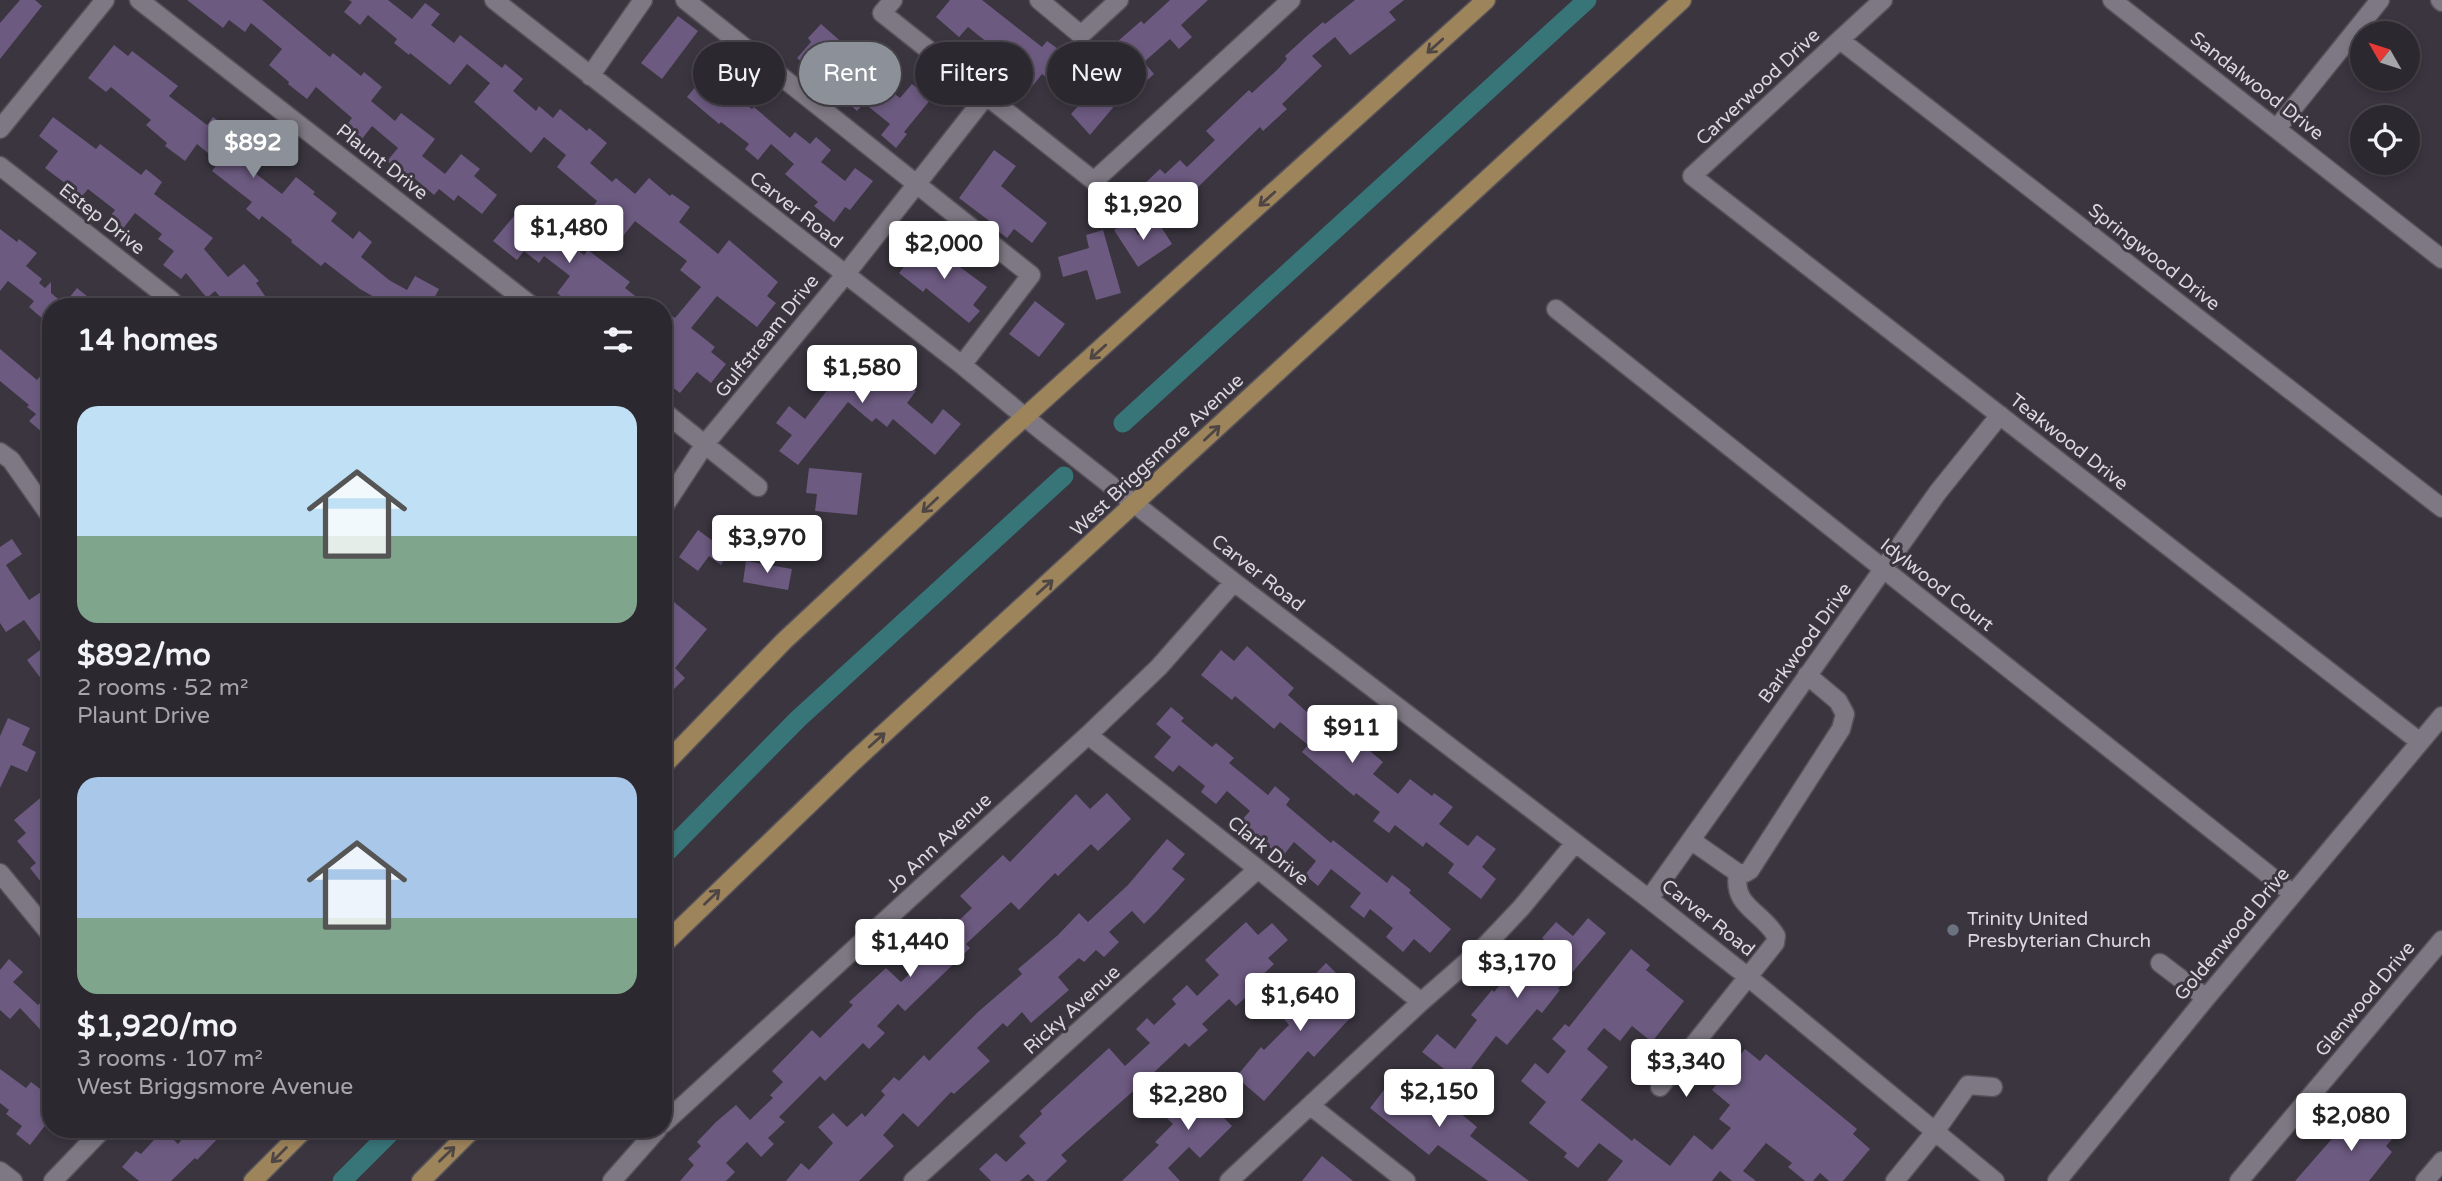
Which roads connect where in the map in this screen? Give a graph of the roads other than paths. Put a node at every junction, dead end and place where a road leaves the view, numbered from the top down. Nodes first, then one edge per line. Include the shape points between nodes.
1 (105, 0) edge
2 (139, 0) edge
3 (494, 0) edge
4 (643, 0) edge
5 (685, 0) edge
6 (1039, 0) edge
7 (1119, 0) edge
8 (1291, 0) edge
9 (1486, 0) edge
10 (1682, 0) edge
11 (1883, 0) edge
12 (2112, 0) edge
13 (2380, 0) edge
14 (888, 6) edge
15 (1839, 40) junction
16 (927, 42) edge
17 (590, 76) junction
18 (979, 105) edge
19 (997, 105) edge
20 (2277, 128) junction
21 (0, 129) edge
22 (0, 166) edge
23 (1692, 176) joint
24 (915, 185) junction
25 (2442, 259) edge
26 (845, 275) junction
27 (168, 298) edge
28 (521, 298) edge
29 (1556, 309) dead end
30 (962, 365) junction
31 (2000, 415) junction
32 (1026, 417) junction
33 (672, 418) edge
34 (705, 444) junction
35 (0, 452) edge
36 (758, 487) dead end
37 (672, 494) edge
38 (42, 504) edge
39 (1135, 504) junction
40 (2442, 508) edge
41 (1883, 569) junction
42 (1234, 582) junction
43 (1807, 675) junction
44 (2442, 716) edge
45 (1088, 735) junction
46 (2420, 742) junction
47 (672, 757) edge
48 (1692, 841) junction
49 (1575, 843) junction
50 (1258, 869) junction
51 (0, 873) edge
52 (1738, 873) junction
53 (2293, 894) junction
54 (1649, 899) junction
55 (42, 926) edge
56 (672, 936) edge
57 (2442, 940) edge
58 (2160, 963) dead end
59 (1748, 977) junction
60 (2206, 998) junction
61 (1421, 1002) junction
62 (1660, 1087) dead end
63 (1993, 1087) dead end
64 (1311, 1107) junction
65 (672, 1116) edge
66 (1934, 1133) junction
67 (94, 1138) edge
68 (296, 1138) edge
69 (464, 1138) edge
70 (650, 1138) edge
71 (2442, 1161) edge
72 (0, 1171) edge
73 (2245, 1179) edge
74 (13, 1181) edge
75 (53, 1181) edge
76 (253, 1181) edge
77 (421, 1181) edge
78 (612, 1181) edge
79 (913, 1181) edge
80 (1229, 1181) edge
81 (1406, 1181) edge
82 (1895, 1181) edge
83 (1995, 1181) edge
84 (2057, 1181) edge
85 (2425, 1181) edge

1 - 21 street
2 - 28 street, Plaunt Drive
3 - 17 street, Carver Road
4 - 17 street
5 - 24 street
6 - 7 street via 1081,34
8 - 19 street via 1094,181
9 -> 32 main road
39 -> 10 main road, West Briggsmore Avenue
11 - 15 street, Carverwood Drive
12 - 20 street, Sandalwood Drive
13 - 20 street
14 - 16 street
15 - 23 street, Carverwood Drive
15 - 40 street, Springwood Drive
17 - 26 street, Carver Road
18 - 24 street, Gulfstream Drive
20 - 25 street, Sandalwood Drive
22 - 27 street, Estep Drive
23 - 31 street, Teakwood Drive
24 - 26 street, Gulfstream Drive
24 - 30 street via 1031,275
26 - 30 street, Carver Road
26 - 34 street, Gulfstream Drive
29 - 41 street, Idylwood Court
30 - 32 street, Carver Road
31 - 41 street, Barkwood Drive
31 - 46 street, Teakwood Drive
32 - 39 street, Carver Road
32 -> 47 main road via 784,641
33 - 34 street
34 - 36 street
34 - 37 street, Gulfstream Drive
35 - 38 street via 11,460
39 - 42 street, Carver Road
56 -> 39 main road, West Briggsmore Avenue via 853,762
41 - 43 street, Barkwood Drive
41 - 53 street, Idylwood Court
42 - 45 street, Jo Ann Avenue via 1158,667
42 - 49 street, Carver Road
43 - 48 street, Barkwood Drive
43 - 52 street via 1838,701 1845,714 1841,729 1750,870
44 - 46 street, Goldenwood Drive
45 - 50 street, Clark Drive
45 - 65 street, Jo Ann Avenue
46 - 53 street, Goldenwood Drive
48 - 52 street
48 - 54 street, Barkwood Drive
49 - 54 street, Carver Road
49 - 61 street via 1485,946
50 - 61 street, Clark Drive
50 - 79 street, Ricky Avenue
51 - 55 street
52 - 59 street via 1739,895 1776,936
53 - 60 street, Goldenwood Drive
54 - 59 street, Carver Road
57 - 73 street, Glenwood Drive
58 - 60 street
59 - 62 street
59 - 66 street, Carver Road
60 - 84 street, Goldenwood Drive
61 - 64 street
63 - 66 street via 1968,1085
64 - 80 street
64 - 81 street
66 - 82 street
66 - 83 street, Carver Road
67 - 75 street
68 -> 76 main road
77 -> 69 main road
70 - 78 street
71 - 85 street
72 - 74 street

